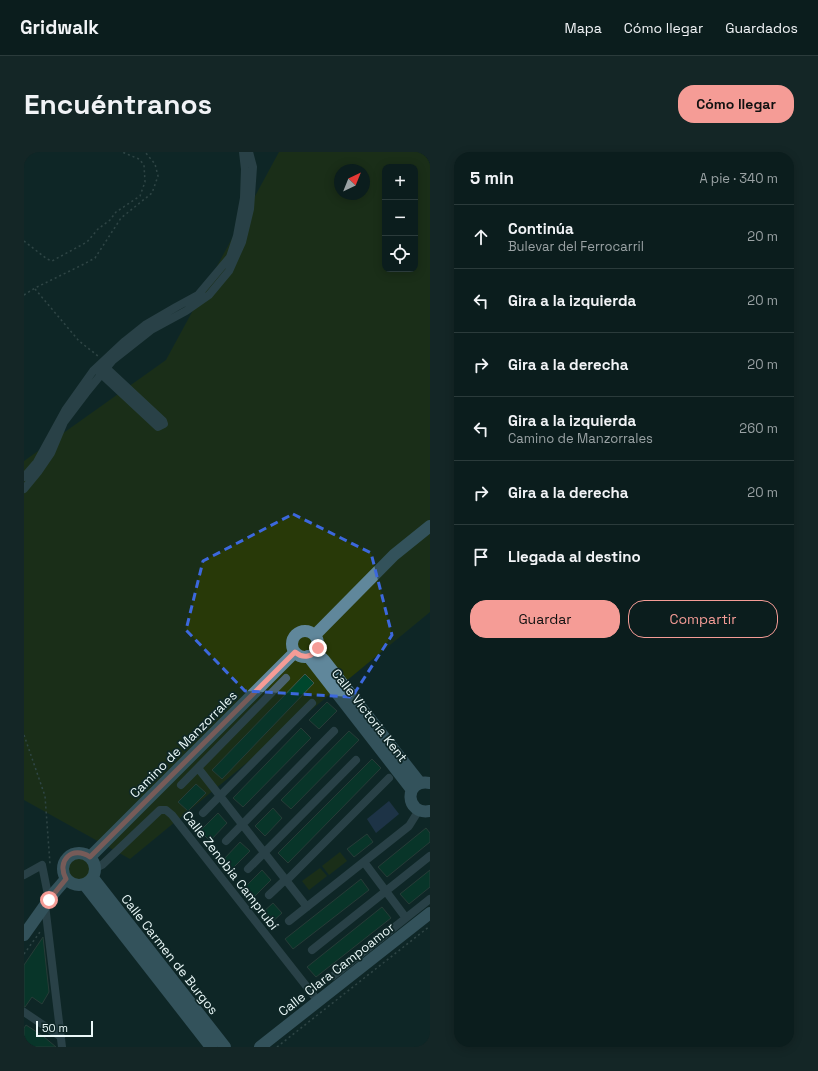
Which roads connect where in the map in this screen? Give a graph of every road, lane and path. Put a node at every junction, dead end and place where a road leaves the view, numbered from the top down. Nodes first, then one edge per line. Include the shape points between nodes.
1 (122, 152) edge
2 (145, 152) edge
3 (243, 152) edge
4 (249, 152) edge
5 (24, 241) edge
6 (34, 288) junction
7 (24, 295) edge
8 (102, 367) junction
9 (24, 477) edge
10 (24, 489) edge
11 (430, 526) edge
12 (315, 635) junction
13 (295, 652) junction
14 (312, 654) junction
15 (286, 678) dead end
16 (312, 703) dead end
17 (334, 731) dead end
18 (24, 735) edge
19 (356, 760) dead end
20 (198, 768) junction
21 (388, 778) dead end
22 (181, 785) dead end
23 (421, 785) edge
24 (220, 796) junction
25 (424, 811) edge
26 (203, 813) dead end
27 (242, 825) junction
28 (226, 841) dead end
29 (264, 853) junction
30 (430, 856) edge
31 (90, 857) junction
32 (364, 862) junction
33 (248, 869) dead end
34 (51, 871) dead end
35 (24, 875) edge
36 (91, 877) junction
37 (66, 879) junction
38 (286, 880) junction
39 (386, 891) junction
40 (269, 895) dead end
41 (430, 899) edge
42 (47, 903) junction
43 (307, 907) junction
44 (430, 913) edge
45 (406, 918) junction
46 (289, 921) dead end
47 (47, 922) junction
48 (430, 926) edge
49 (24, 935) edge
50 (312, 950) dead end
51 (24, 954) edge
52 (333, 976) dead end
53 (318, 1001) junction
54 (24, 1012) edge
55 (61, 1037) junction
56 (62, 1047) edge
57 (211, 1047) edge
58 (226, 1047) edge
59 (259, 1047) edge
60 (277, 1047) edge

1 - 5 path via 140,160 144,165 146,182 140,196 116,212 87,242 52,261
2 - 6 path via 154,164 158,176 152,193 121,218 95,258
3 - 8 street via 244,198 230,258 198,295 145,325 125,341
4 - 8 street via 253,167 250,209 242,242 229,270 208,295 186,311 151,330
6 - 7 path
6 - 8 path
8 - 8 street via 158,426 164,424 163,421
8 - 9 street via 66,409 37,462
8 - 10 street via 64,422 51,453
11 - 12 street via 394,555
12 - 13 street via 307,630 298,632 292,644
12 - 14 street via 318,643
13 - 14 street via 301,656
13 - 31 street, Camino de Manzorrales
14 - 23 street, Calle Victoria Kent via 324,660
15 - 20 street
16 - 24 street
17 - 27 street
18 - 34 path via 45,796
19 - 29 street
20 - 22 street
20 - 24 street
21 - 38 street
23 - 25 street via 410,795 412,804
24 - 26 street
24 - 27 street
25 - 32 street
27 - 28 street
27 - 29 street
29 - 33 street
29 - 38 street
30 - 39 street
31 - 36 street via 95,864
31 - 37 street via 80,852 66,859 63,869
32 - 39 street
32 - 43 street
35 - 42 street via 42,865
36 - 37 street via 74,884
36 - 53 street, Calle Zenobia Camprubí via 160,810 166,810
36 - 57 street, Calle Carmen de Burgos
36 - 58 street, Calle Carmen de Burgos
37 - 42 street
38 - 40 street
38 - 43 street
39 - 45 street
39 - 50 street
41 - 45 street
42 - 47 street
42 - 49 street
43 - 46 street
44 - 53 street, Calle Clara Campoamor
45 - 52 street
47 - 51 path
47 - 55 street
48 - 60 path
53 - 59 street, Calle Clara Campoamor
54 - 55 street
55 - 56 street

